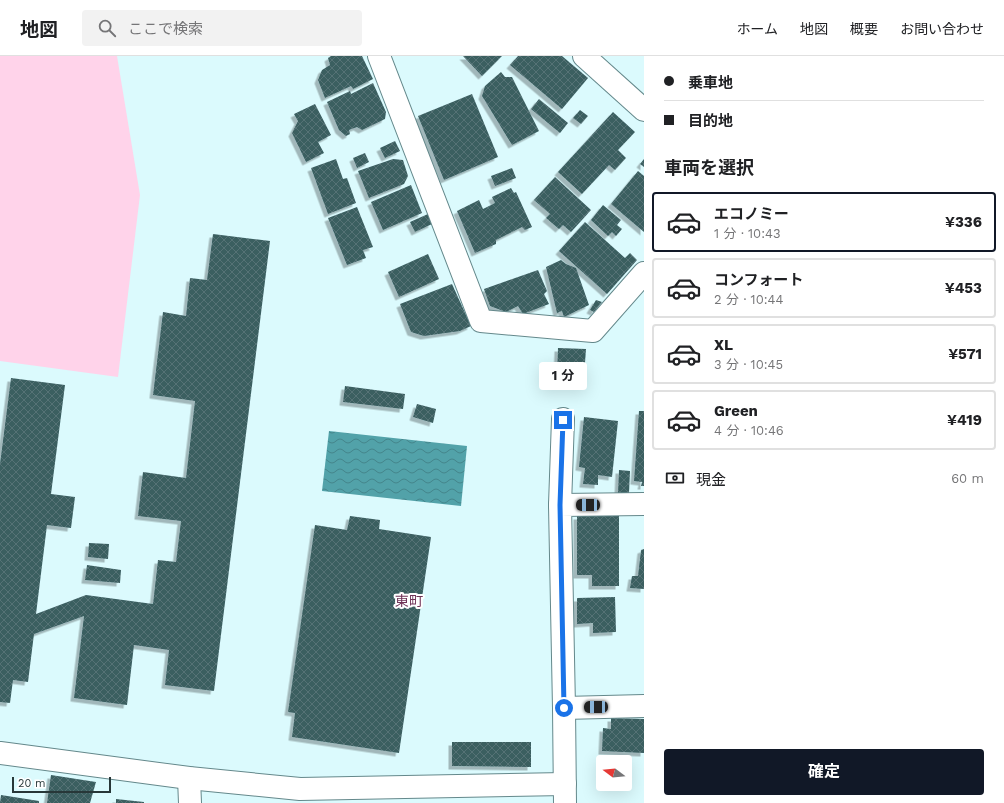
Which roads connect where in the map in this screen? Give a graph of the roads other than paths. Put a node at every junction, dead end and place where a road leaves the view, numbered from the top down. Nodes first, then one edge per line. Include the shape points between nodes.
1 (379, 56) edge
2 (584, 56) edge
3 (644, 110) edge
4 (644, 273) edge
5 (563, 420) dead end
6 (644, 504) edge
7 (560, 505) junction
8 (644, 706) edge
9 (564, 708) junction
10 (0, 753) edge
11 (189, 778) junction
12 (565, 793) edge
13 (190, 803) edge

1 - 4 street via 481,321 593,331
2 - 3 street
5 - 7 street
6 - 7 street
7 - 9 street
8 - 9 street
9 - 12 street
10 - 11 street
11 - 12 street via 300,789
11 - 13 street

